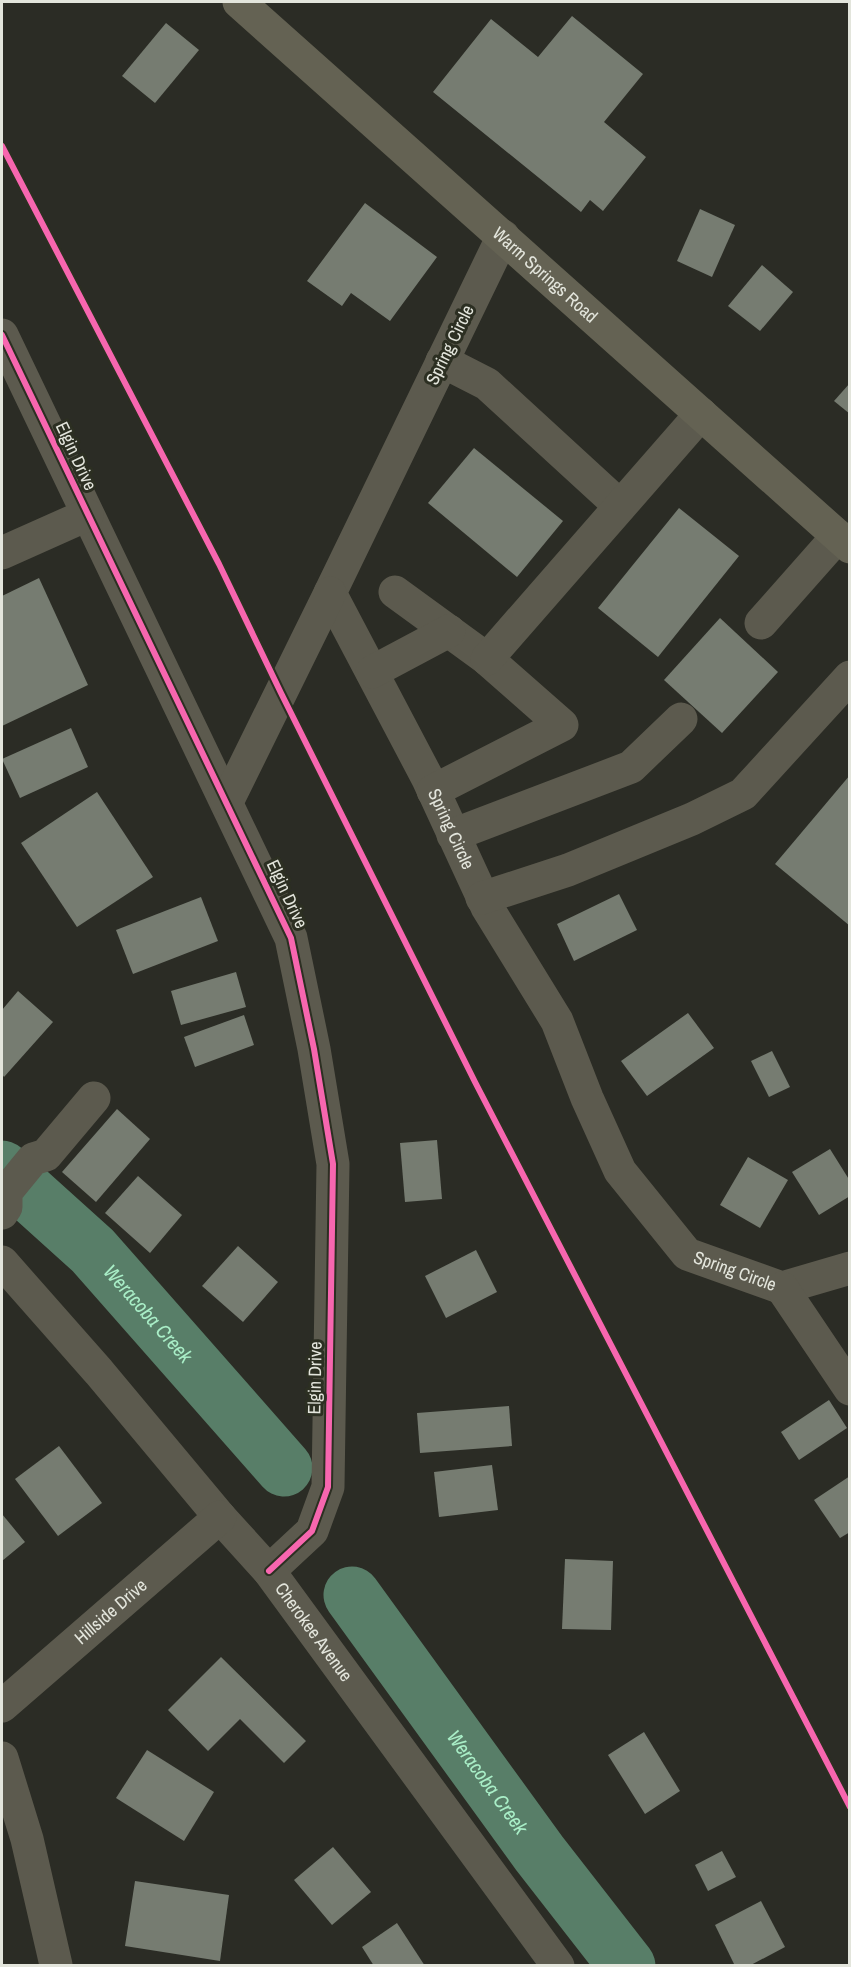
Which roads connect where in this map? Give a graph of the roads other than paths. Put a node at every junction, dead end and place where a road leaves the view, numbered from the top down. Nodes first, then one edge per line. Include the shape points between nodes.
1 (239, 2) edge
2 (503, 236) junction
3 (2, 335) edge
4 (442, 361) junction
5 (701, 414) junction
6 (620, 506) junction
7 (87, 515) junction
8 (844, 542) edge
9 (2, 553) edge
10 (395, 592) dead end
11 (330, 594) junction
12 (761, 623) dead end
13 (449, 631) junction
14 (487, 659) junction
15 (372, 672) junction
16 (849, 679) edge
17 (681, 719) dead end
18 (433, 791) junction
19 (227, 802) junction
20 (453, 835) junction
21 (482, 898) junction
22 (94, 1098) dead end
23 (4, 1210) edge
24 (2, 1262) edge
25 (849, 1268) edge
26 (782, 1288) junction
27 (849, 1389) edge
28 (220, 1517) junction
29 (269, 1571) junction
30 (2, 1706) edge
31 (2, 1758) edge
32 (56, 1965) edge
33 (558, 1965) edge

1 - 2 main road, Warm Springs Road
2 - 4 street, Spring Circle
2 - 5 main road, Warm Springs Road
3 - 7 street, Elgin Drive
4 - 6 street via 487,384
4 - 11 street, Spring Circle
5 - 6 street
5 - 8 main road, Warm Springs Road
6 - 14 street
7 - 9 street
7 - 19 street, Elgin Drive
8 - 12 street
10 - 13 street
11 - 15 street, Spring Circle
11 - 19 street
13 - 14 street
13 - 15 street
14 - 18 street via 562,725
15 - 18 street, Spring Circle
16 - 21 street via 743,794 568,870
17 - 20 street via 631,767
18 - 20 street, Spring Circle
19 - 29 street, Elgin Drive via 291,938 333,1164 328,1487 312,1531
20 - 21 street, Spring Circle
21 - 26 street, Spring Circle via 557,1022 620,1172 687,1254
22 - 23 street via 46,1155 46,1171 19,1206
24 - 28 street, Cherokee Avenue
25 - 26 street, Spring Circle
26 - 27 street
28 - 29 street, Cherokee Avenue
28 - 30 street, Hillside Drive
29 - 33 street, Cherokee Avenue
31 - 32 street via 27,1839

